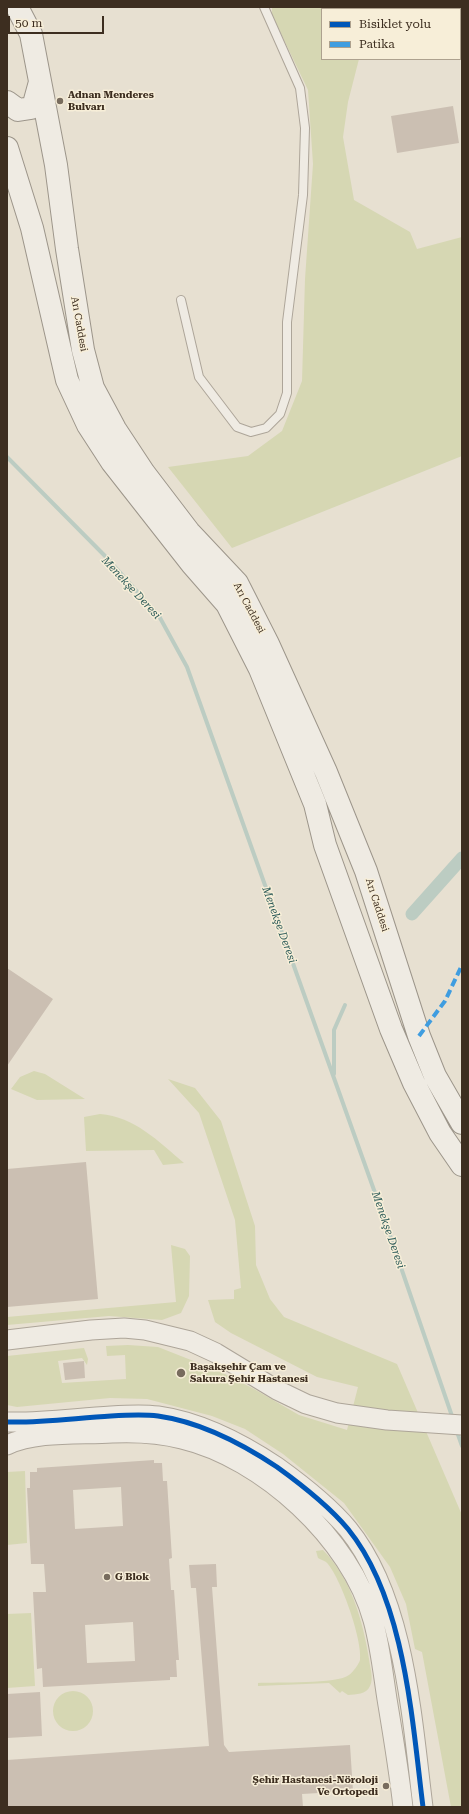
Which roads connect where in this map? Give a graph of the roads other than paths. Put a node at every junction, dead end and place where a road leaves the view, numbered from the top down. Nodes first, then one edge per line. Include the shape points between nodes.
1 (17, 7) edge
2 (264, 7) edge
3 (40, 81) junction
4 (7, 102) edge
5 (7, 148) edge
6 (181, 300) dead end
7 (462, 1123) edge
8 (462, 1165) edge
9 (7, 1340) edge
10 (7, 1422) edge
11 (462, 1425) edge
12 (7, 1445) edge
13 (402, 1807) edge
14 (423, 1807) edge

1 - 3 main road via 31,34
2 - 6 lane via 297,82 303,102 305,128 304,195 287,322 287,393 280,414 266,428 251,432 237,427 199,377
3 - 4 main road via 31,108 18,110
3 - 7 main road, Arı Caddesi via 56,165 83,350 93,388 115,430 144,473 189,532 241,590 326,772 366,871 419,1036 435,1076
5 - 8 main road, Arı Caddesi via 32,228 67,380 88,425 112,462 192,564 227,604 260,669 315,804 325,845 391,1029 414,1083 440,1133
9 - 11 street via 91,1330 145,1330 190,1341 306,1404 337,1413
10 - 14 street via 130,1415 178,1420 234,1441 260,1456 285,1473 334,1514 348,1529 371,1565 393,1623 410,1702
12 - 13 street via 35,1437 123,1432 183,1439 232,1458 259,1474 302,1509 346,1562 365,1598 373,1620

